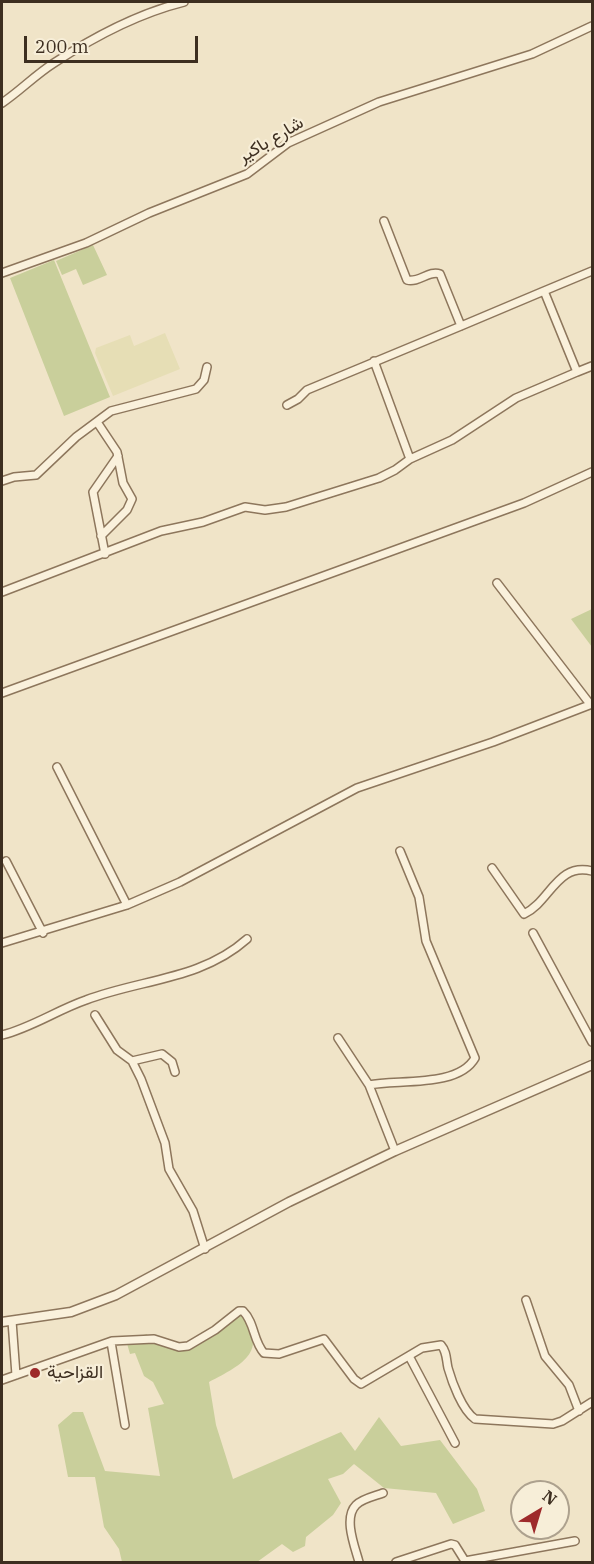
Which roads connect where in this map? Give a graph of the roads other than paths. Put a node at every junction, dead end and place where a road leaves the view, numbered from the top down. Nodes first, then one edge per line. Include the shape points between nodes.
1 (184, 2) edge
2 (592, 26) edge
3 (2, 103) edge
4 (384, 221) dead end
5 (592, 271) edge
6 (2, 272) edge
7 (544, 291) junction
8 (460, 326) junction
9 (374, 361) junction
10 (592, 366) edge
11 (207, 367) dead end
12 (577, 372) junction
13 (287, 405) dead end
14 (97, 422) junction
15 (118, 456) junction
16 (410, 459) junction
17 (592, 472) edge
18 (2, 481) edge
19 (101, 536) junction
20 (105, 554) junction
21 (497, 583) dead end
22 (2, 592) edge
23 (2, 693) edge
24 (591, 704) edge
25 (57, 767) dead end
26 (400, 850) dead end
27 (6, 861) dead end
28 (492, 868) dead end
29 (592, 871) edge
30 (127, 905) junction
31 (42, 933) junction
32 (533, 933) dead end
33 (247, 939) dead end
34 (2, 943) edge
35 (95, 1015) dead end
36 (2, 1035) edge
37 (338, 1038) dead end
38 (592, 1041) edge
39 (132, 1061) junction
40 (592, 1065) edge
41 (175, 1072) dead end
42 (369, 1084) junction
43 (394, 1151) junction
44 (205, 1249) junction
45 (526, 1300) dead end
46 (12, 1321) junction
47 (2, 1322) edge
48 (111, 1342) junction
49 (409, 1356) junction
50 (16, 1374) junction
51 (2, 1380) edge
52 (592, 1402) edge
53 (579, 1412) junction
54 (125, 1425) dead end
55 (455, 1443) dead end
56 (383, 1493) dead end
57 (574, 1541) dead end
58 (359, 1563) edge
59 (396, 1563) edge

1 - 3 street via 147,13 88,42
2 - 6 street, شارع باكير via 532,54 379,102 288,143 247,174 86,243
4 - 8 street via 407,280 440,274
5 - 7 street
7 - 8 street
7 - 12 street
8 - 9 street
9 - 13 street via 307,390
9 - 16 street
10 - 12 street
11 - 14 street via 204,380 196,389 116,409
12 - 16 street via 516,398 452,440
14 - 15 street
14 - 18 street via 36,475
15 - 19 street via 93,492
15 - 19 street via 123,483 132,499 127,510
16 - 20 street via 395,470 336,493 276,509 239,509 153,534
17 - 23 street via 513,507
19 - 20 street
20 - 22 street
21 - 24 street
24 - 30 street via 357,788 180,882
25 - 30 street
26 - 42 street via 419,897 426,941 475,1058 464,1068 433,1080
27 - 31 street
28 - 29 street via 524,914 570,872
30 - 31 street
31 - 34 street
32 - 38 street
33 - 36 street via 226,956 202,967 86,999
35 - 39 street via 117,1050
37 - 42 street
39 - 41 street via 162,1054 169,1057
39 - 44 street via 165,1143 169,1169 193,1211
40 - 43 street
42 - 43 street
43 - 44 street via 289,1202
44 - 46 street via 89,1306
45 - 53 street via 545,1356 569,1385
46 - 47 street
46 - 50 street
48 - 49 street via 154,1339 188,1346 243,1311 264,1353 279,1354 324,1339 361,1384
48 - 50 street
48 - 54 street
49 - 53 street via 433,1345 443,1347 454,1383 468,1414 475,1419 541,1425 562,1421
49 - 55 street
50 - 51 street
52 - 53 street
56 - 58 street via 358,1502 351,1512
57 - 59 street via 465,1561 455,1545 450,1544

